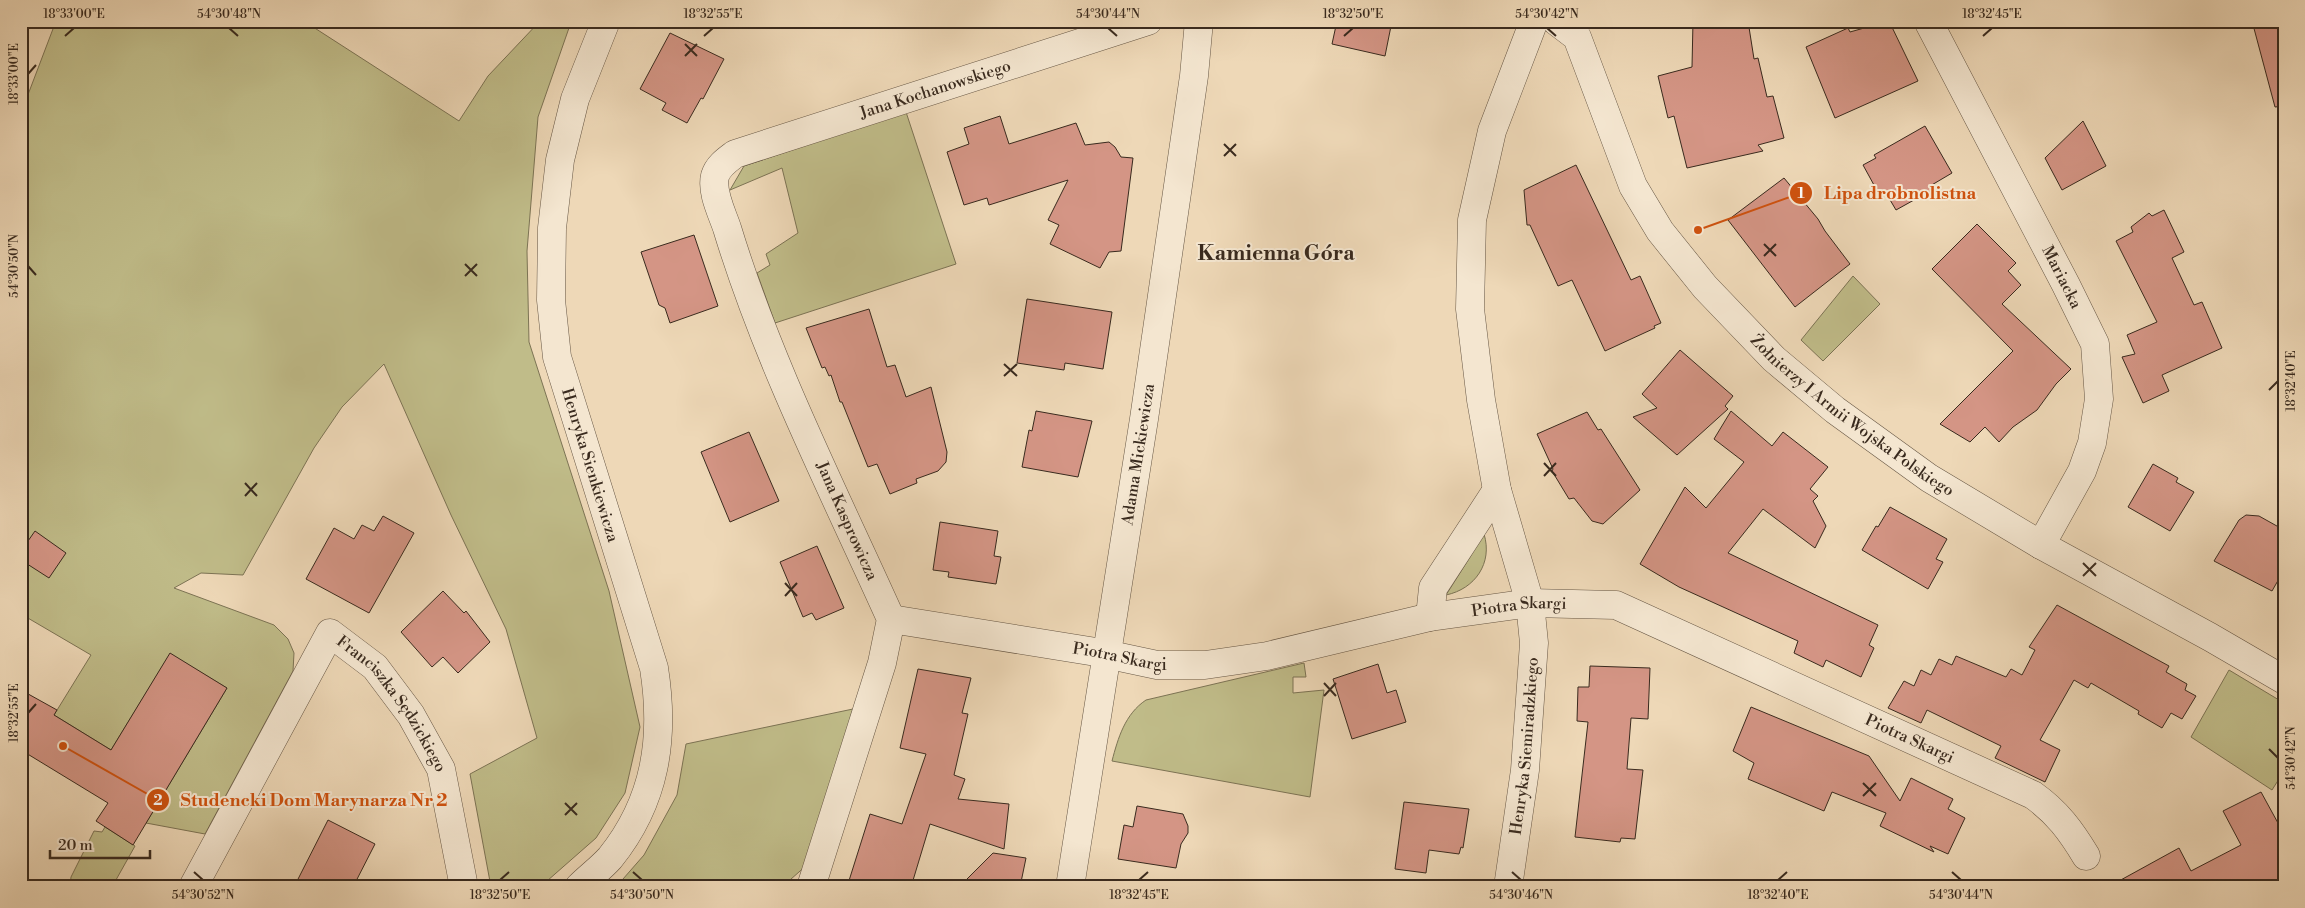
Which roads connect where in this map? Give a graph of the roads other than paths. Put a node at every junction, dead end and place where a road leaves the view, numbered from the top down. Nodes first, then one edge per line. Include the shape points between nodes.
1 (606, 21) edge
2 (1148, 21) edge
3 (1199, 21) edge
4 (1534, 21) edge
5 (1556, 21) edge
6 (1928, 21) edge
7 (724, 161) joint
8 (1497, 490) junction
9 (2041, 545) junction
10 (1530, 603) junction
11 (1430, 616) junction
12 (891, 619) junction
13 (1108, 654) junction
14 (2284, 680) edge
15 (2086, 856) dead end
16 (193, 887) edge
17 (464, 887) edge
18 (580, 887) edge
19 (811, 887) edge
20 (1070, 887) edge
21 (1508, 887) edge

1 - 18 street, Henryka Sienkiewicza via 575,99 560,160 552,228 551,300 557,357 654,668 660,703 658,746 650,785 633,824 610,858
2 - 7 street, Jana Kochanowskiego via 735,154
3 - 13 street, Adama Mickiewicza via 1190,105
4 - 8 street, Henryka Siemiradzkiego via 1492,130 1472,220 1470,309 1481,400
5 - 9 street, Żołnierzy I Armii Wojska Polskiego via 1577,37 1633,186 1660,231 1705,287 1774,359 1835,410 1929,478
6 - 9 street, Mariacka via 2095,344 2099,399 2092,443 2082,471
7 - 12 street, Jana Kasprowicza via 715,176 715,186 742,277 774,360
8 - 10 street, Henryka Siemiradzkiego
8 - 11 street via 1433,588
9 - 14 street, Żołnierzy I Armii Wojska Polskiego
10 - 11 street, Piotra Skargi
10 - 15 street, Piotra Skargi via 1616,605 2034,795 2052,808
10 - 21 street, Henryka Siemiradzkiego via 1534,643 1525,770
11 - 13 street, Piotra Skargi via 1267,656 1205,665 1157,665
12 - 13 street, Piotra Skargi
12 - 19 street via 882,663
13 - 20 street, Adama Mickiewicza
16 - 17 street, Franciszka Sędzickiego via 330,634 375,667 411,715 441,769

